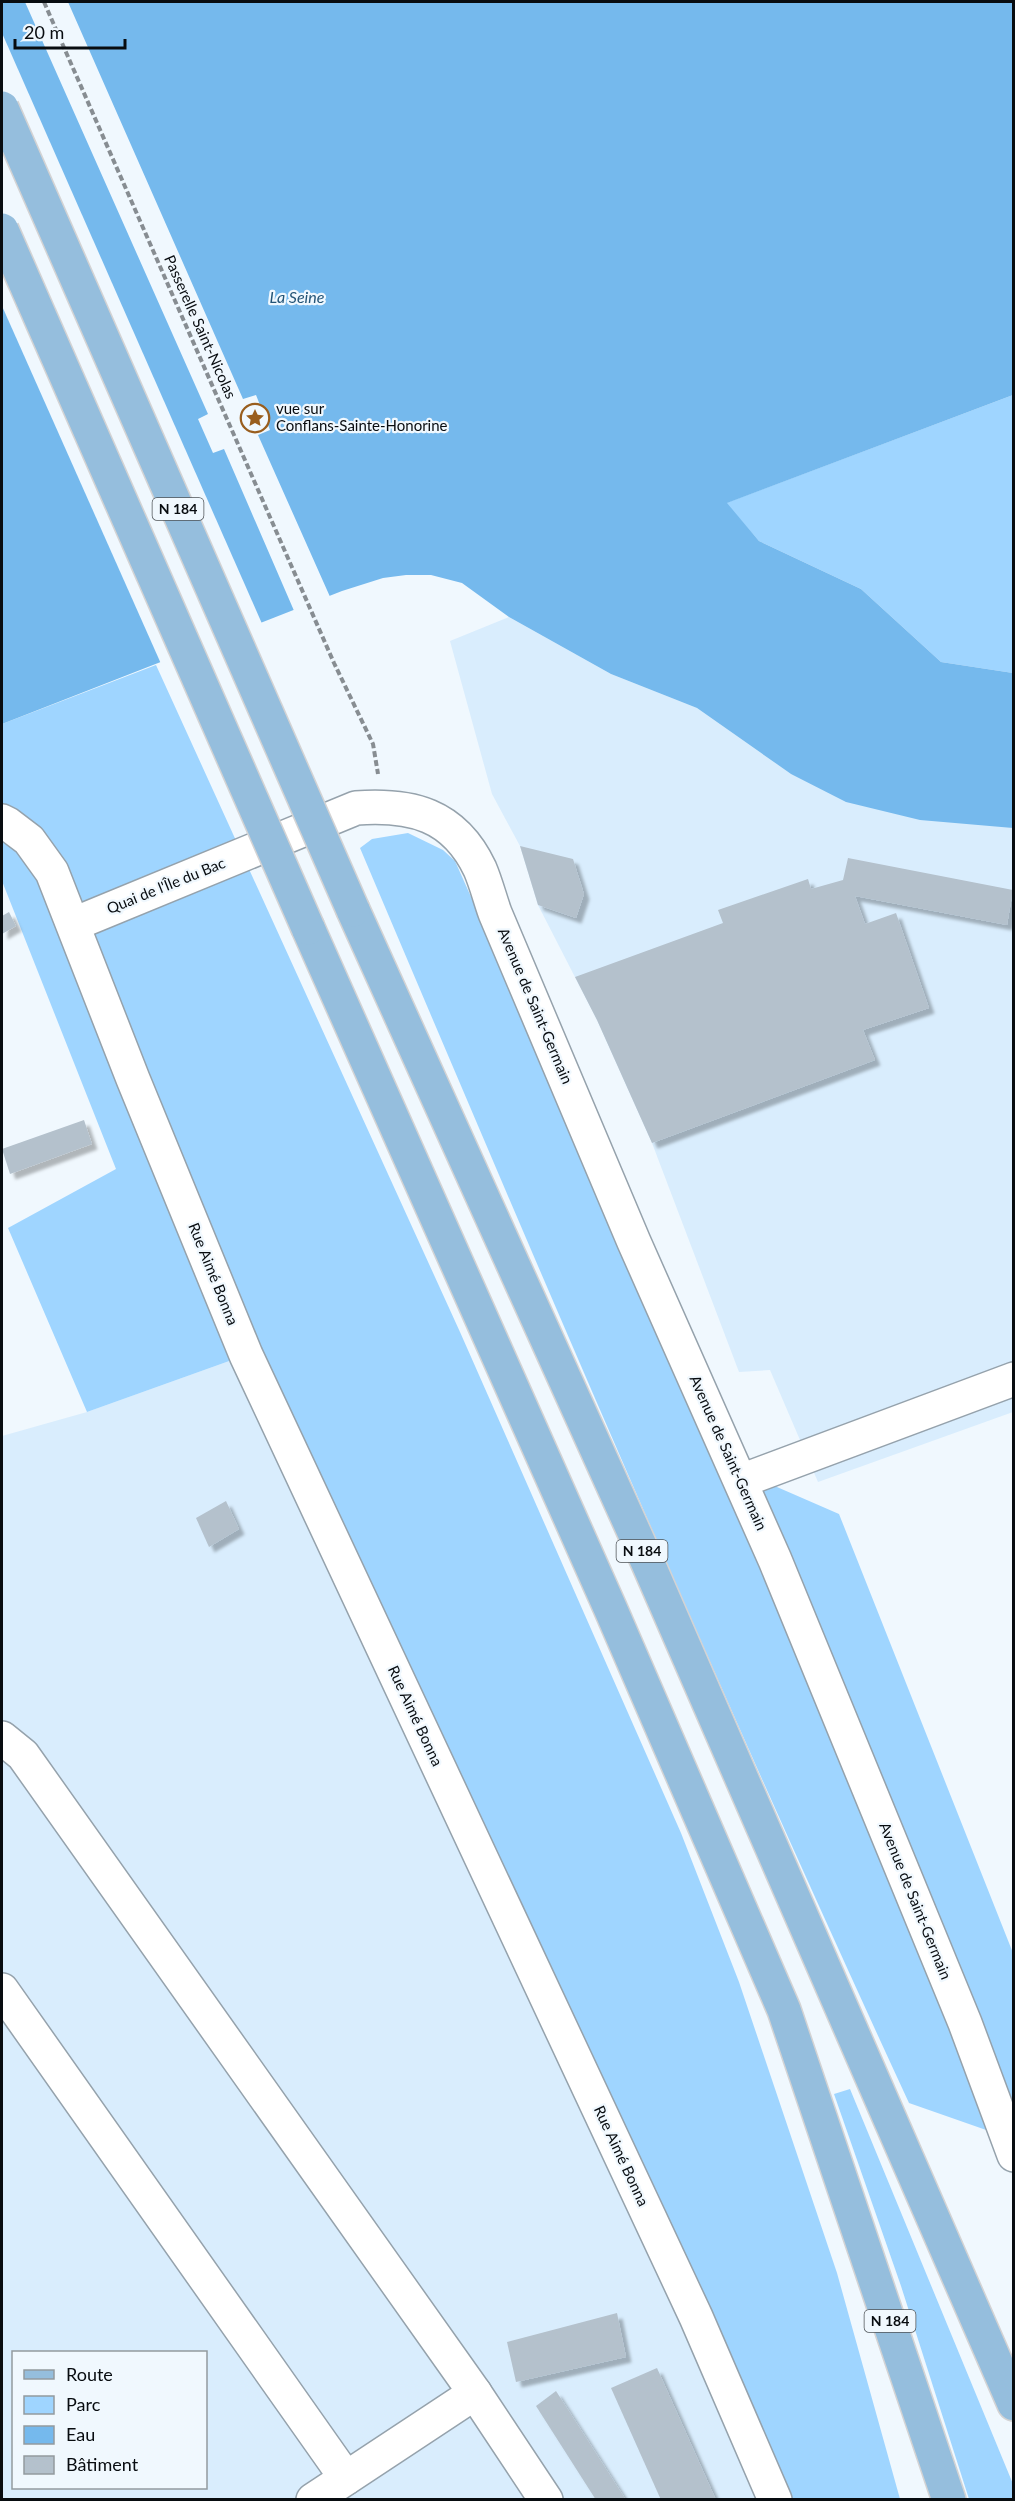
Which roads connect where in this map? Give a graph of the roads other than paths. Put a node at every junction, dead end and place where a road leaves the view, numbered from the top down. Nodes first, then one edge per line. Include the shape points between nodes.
1 (2, 108) edge
2 (2, 230) edge
3 (381, 806) joint
4 (2, 821) edge
5 (74, 924) junction
6 (1014, 1379) edge
7 (741, 1482) junction
8 (2, 1738) edge
9 (2, 1990) edge
10 (829, 2143) junction
11 (1014, 2155) edge
12 (475, 2393) junction
13 (1014, 2404) edge
14 (346, 2478) junction
15 (313, 2499) edge
16 (546, 2499) edge
17 (776, 2499) edge
18 (926, 2499) edge
19 (949, 2499) edge

1 - 13 main road, N 184, bridge via 353,910 647,1561
2 - 10 main road, N 184, bridge via 611,1610 783,2010
3 - 5 street, Quai de l'Île du Bac via 356,808
3 - 7 street, Avenue de Saint-Germain via 405,808 437,821 463,844 479,868 634,1242
4 - 5 street via 29,840 52,872
5 - 17 street, Rue Aimé Bonna via 246,1355 696,2317
6 - 7 street
7 - 11 street, Avenue de Saint-Germain via 965,2024
8 - 12 street via 23,1755
9 - 14 street
10 - 18 main road
10 - 19 main road, N 184
12 - 14 street
12 - 16 street
14 - 15 street

